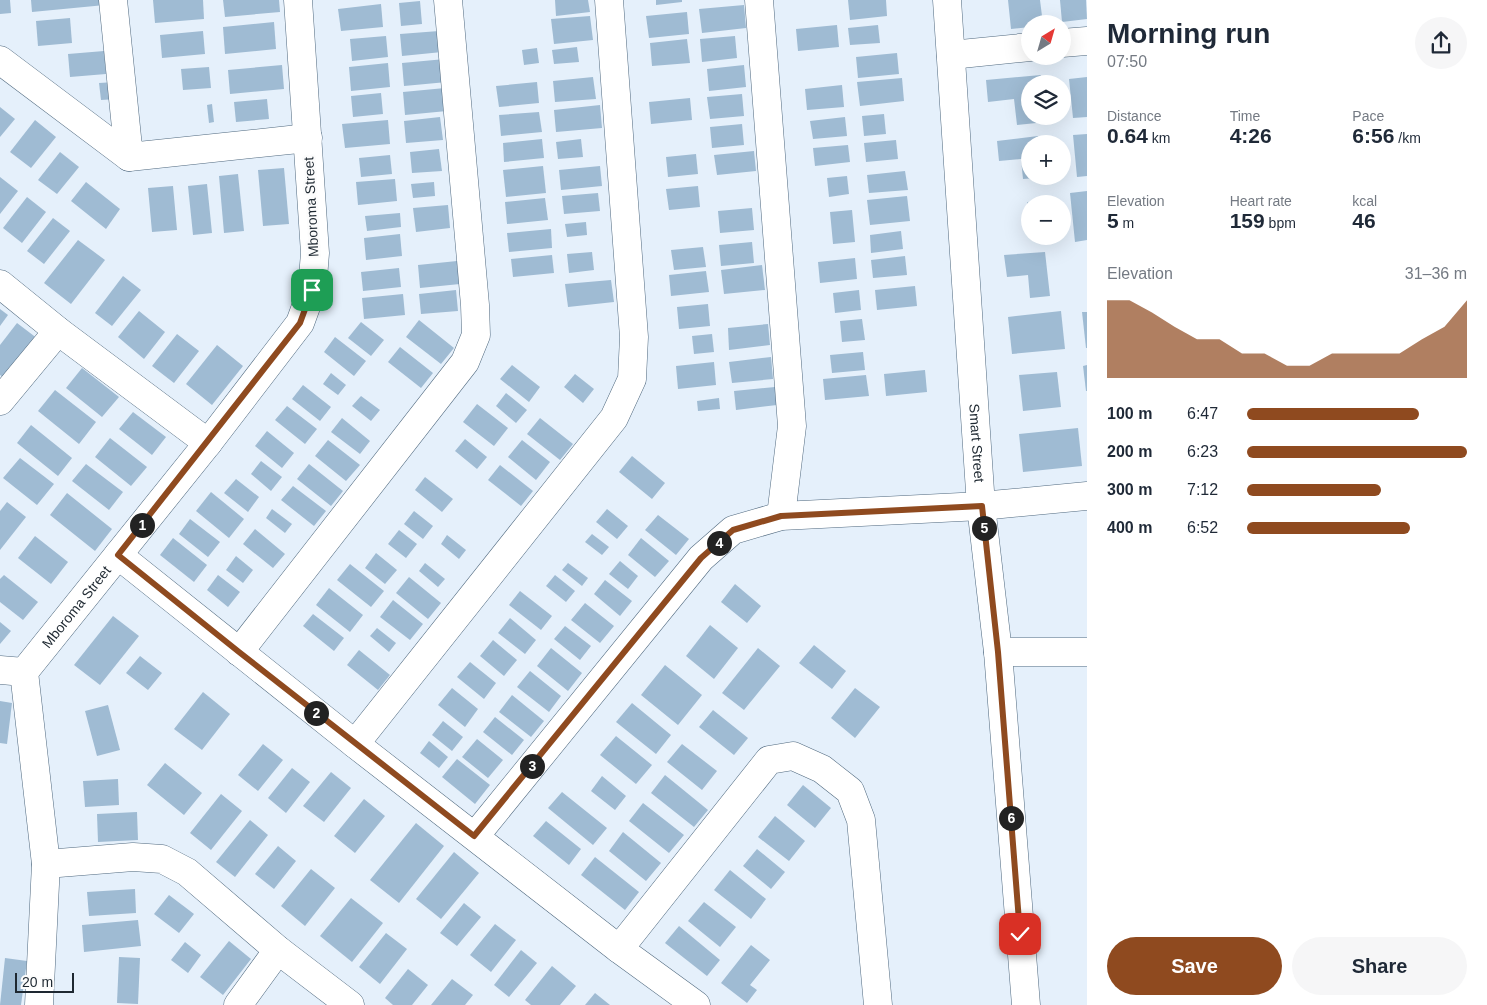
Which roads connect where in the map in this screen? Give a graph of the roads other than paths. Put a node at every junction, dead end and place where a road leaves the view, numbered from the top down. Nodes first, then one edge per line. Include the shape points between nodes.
1 (113, 0) edge
2 (298, 0) edge
3 (448, 0) edge
4 (609, 0) edge
5 (759, 0) edge
6 (947, 0) edge
7 (1087, 41) edge
8 (1071, 42) edge
9 (1021, 48) edge
10 (951, 55) junction
11 (0, 60) edge
12 (308, 138) junction
13 (129, 157) junction
14 (0, 284) edge
15 (58, 331) junction
16 (0, 402) edge
17 (208, 443) junction
18 (1087, 496) edge
19 (982, 506) junction
20 (781, 516) junction
21 (118, 555) junction
22 (239, 652) junction
23 (998, 652) junction
24 (1087, 652) edge
25 (12, 671) edge
26 (355, 744) junction
27 (474, 836) junction
28 (46, 864) junction
29 (619, 948) junction
30 (278, 950) junction
31 (39, 1005) edge
32 (238, 1005) edge
33 (350, 1005) edge
34 (696, 1005) edge
35 (878, 1005) edge
36 (1026, 1005) edge

1 - 13 street
2 - 12 street, Mboroma Street
3 - 22 street via 476,335 465,362
4 - 26 street via 634,337 632,379 614,418
5 - 20 street via 792,426
6 - 10 street, Smart Street
7 - 8 street
9 - 10 street
10 - 19 street, Smart Street
11 - 13 street
12 - 13 street
12 - 17 street, Mboroma Street via 314,253 312,290 300,323
14 - 15 street
15 - 16 street
15 - 17 street
17 - 21 street, Mboroma Street
18 - 19 street
19 - 20 street
19 - 23 street, Smart Street
20 - 27 street via 733,530 701,558
21 - 22 street
21 - 25 street, Mboroma Street
22 - 26 street
23 - 24 street
23 - 36 street, Smart Street
25 - 28 street, Mboroma Street
26 - 27 street
27 - 29 street
28 - 30 street via 133,857 162,859 188,872
28 - 31 street, Mboroma Street
29 - 34 street
29 - 35 street via 769,760 793,756 822,769 850,791 861,820
30 - 32 street
30 - 33 street

